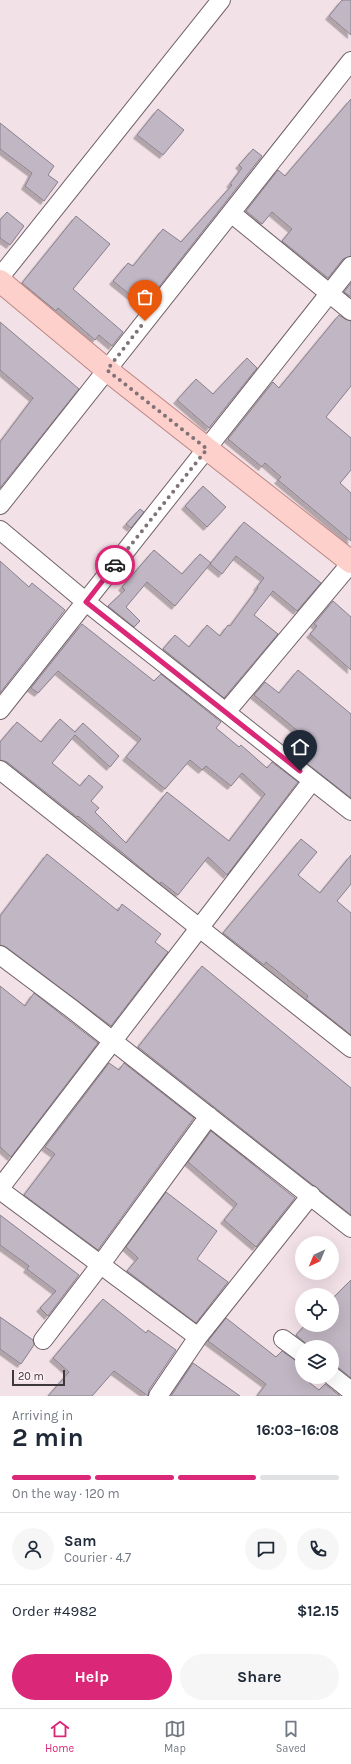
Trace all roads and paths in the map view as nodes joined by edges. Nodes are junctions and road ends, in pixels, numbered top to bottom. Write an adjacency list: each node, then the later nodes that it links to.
1 (222, 0): 5 (street)
2 (348, 71): 3 (street)
3 (231, 213): 7 (street); 9 (street)
4 (351, 266): 7 (street)
5 (0, 277)
6 (0, 281): 9 (main road)
7 (329, 294): 8 (street); 10 (street)
8 (351, 311)
9 (107, 370): 10 (main road); 11 (street)
10 (207, 449): 13 (main road); 14 (street)
11 (0, 505)
12 (0, 530): 14 (street)
13 (351, 563): 16 (street)
14 (86, 602): 15 (street); 16 (street)
15 (0, 710)
16 (226, 712): 18 (street)
17 (0, 770): 20 (street)
18 (312, 781): 19 (street); 20 (street)
19 (351, 811)
20 (200, 928): 22 (street); 23 (street)
21 (0, 955): 22 (street)
22 (113, 1040): 24 (street); 25 (street)
23 (351, 1048)
24 (209, 1116): 26 (street); 28 (street)
25 (0, 1189): 28 (street)
26 (311, 1195): 27 (street); 29 (street)
27 (351, 1228)
28 (101, 1264): 29 (street); 31 (street)
29 (198, 1337): 35 (street)
30 (283, 1339): 32 (street)
31 (43, 1340)
32 (295, 1348)
33 (339, 1382): 34 (street)
34 (351, 1391)
35 (158, 1396)

